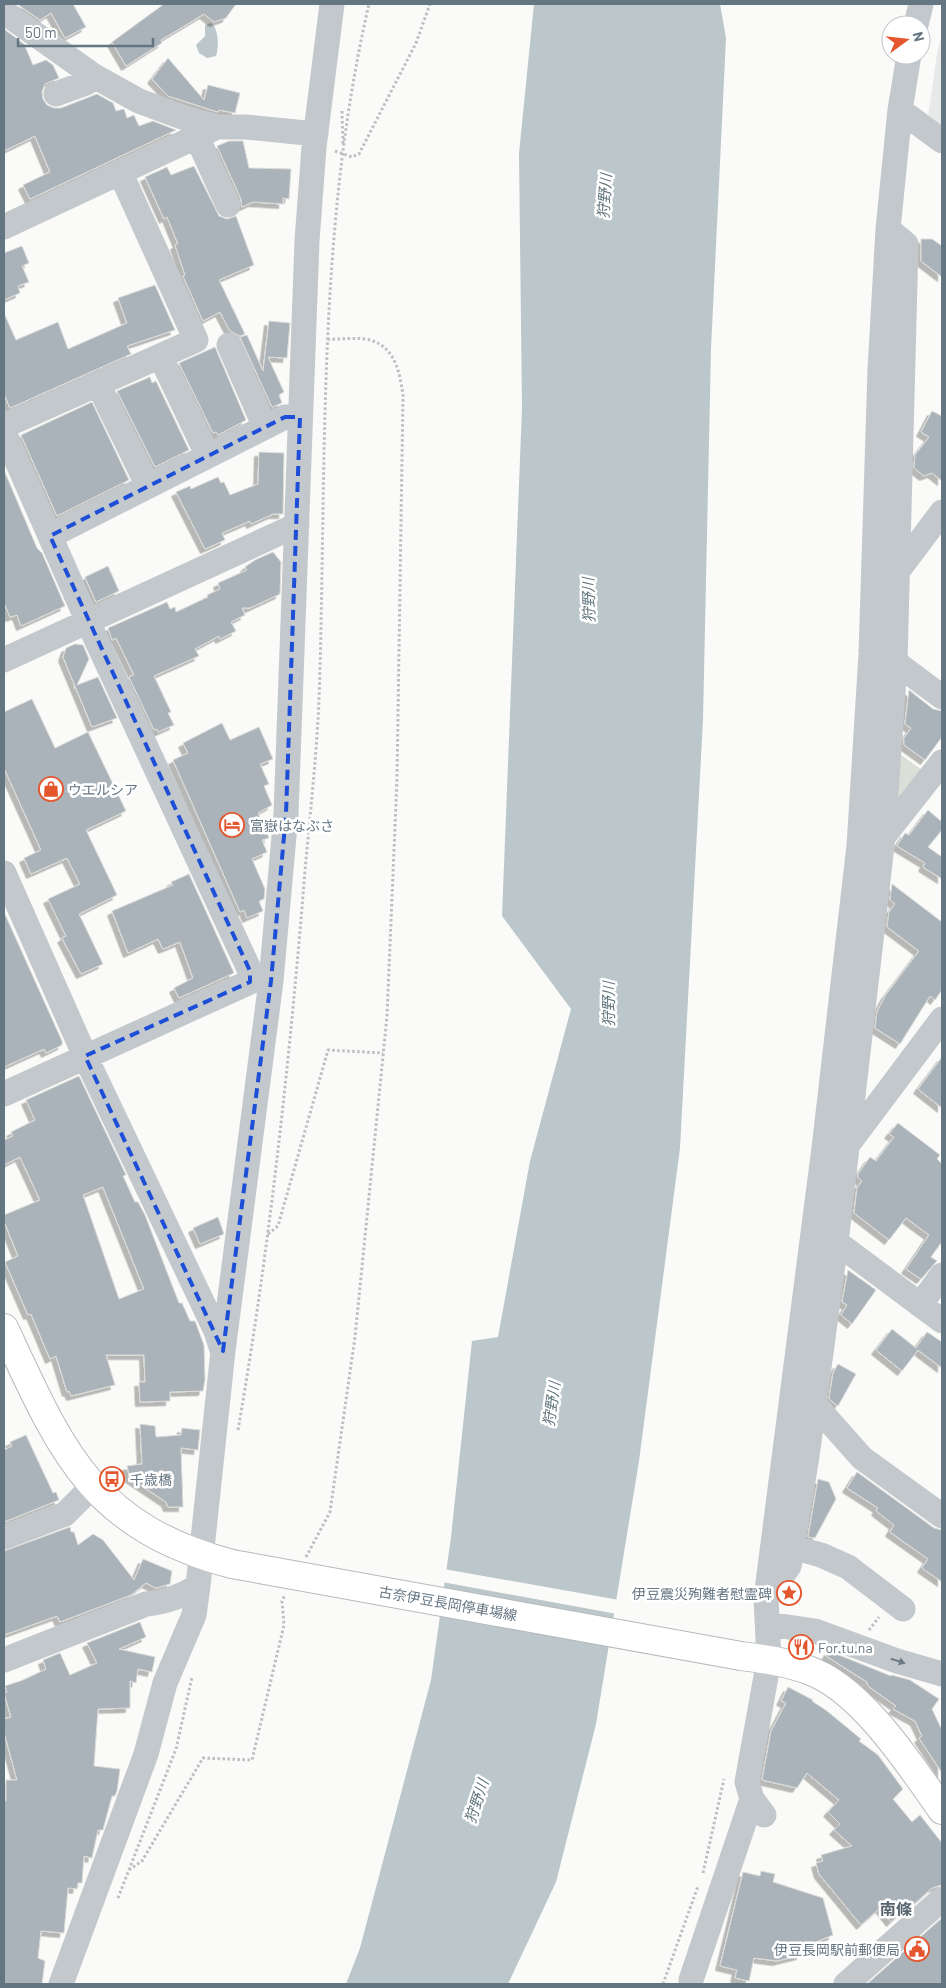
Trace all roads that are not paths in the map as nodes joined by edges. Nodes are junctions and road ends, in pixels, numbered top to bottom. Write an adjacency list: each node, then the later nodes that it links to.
1 (332, 4): 8 (street)
2 (4, 12): 4 (street)
3 (907, 65): 6 (street)
4 (94, 76): 5 (street); 7 (street)
5 (56, 94)
6 (900, 110): 9 (street); 13 (street)
7 (207, 132): 8 (street); 10 (street); 11 (street)
8 (316, 134): 17 (street)
9 (942, 141)
10 (121, 174): 12 (street); 19 (street)
11 (228, 205)
12 (4, 227)
13 (888, 229): 25 (street); 50 (street)
14 (229, 345): 18 (street)
15 (167, 370): 20 (street)
16 (104, 398): 21 (street)
17 (300, 416): 18 (street); 23 (street)
18 (265, 427): 20 (street)
19 (4, 433): 24 (street)
20 (208, 456): 21 (street)
21 (148, 486): 24 (street)
22 (942, 512): 25 (street)
23 (297, 525): 26 (street); 42 (street)
24 (50, 536): 26 (street)
25 (897, 572): 28 (street)
26 (88, 622): 27 (street); 34 (street)
27 (4, 660)
28 (895, 662): 29 (street); 31 (street)
29 (942, 697)
30 (942, 762): 31 (street)
31 (884, 837): 36 (street)
32 (4, 873): 34 (street)
33 (942, 1019): 36 (street)
34 (85, 1056): 35 (street); 42 (street)
35 (4, 1094)
36 (846, 1147): 37 (street)
37 (836, 1242): 39 (street); 43 (street)
38 (942, 1275): 39 (street)
39 (920, 1305): 40 (street)
40 (942, 1322)
41 (4, 1328): 44 (main road, 古奈伊豆長岡停車場線)
42 (223, 1352): 48 (street)
43 (814, 1405): 45 (street); 47 (street)
44 (92, 1487): 46 (street); 48 (main road, 古奈伊豆長岡停車場線)
45 (942, 1516)
46 (4, 1537)
47 (792, 1547): 50 (street); 51 (street)
48 (202, 1554): 49 (street); 54 (main road, 古奈伊豆長岡停車場線, bridge)
49 (198, 1586): 53 (street); 59 (street)
50 (766, 1598): 52 (street)
51 (897, 1605)
52 (768, 1624): 54 (street); 55 (street, one-way to 55)
53 (4, 1660)
54 (769, 1660): 56 (main road, 古奈伊豆長岡停車場線); 58 (street)
55 (942, 1674)
56 (942, 1810)
57 (942, 1899): 60 (street)
58 (691, 1980)
59 (61, 1984)
60 (846, 1984)

